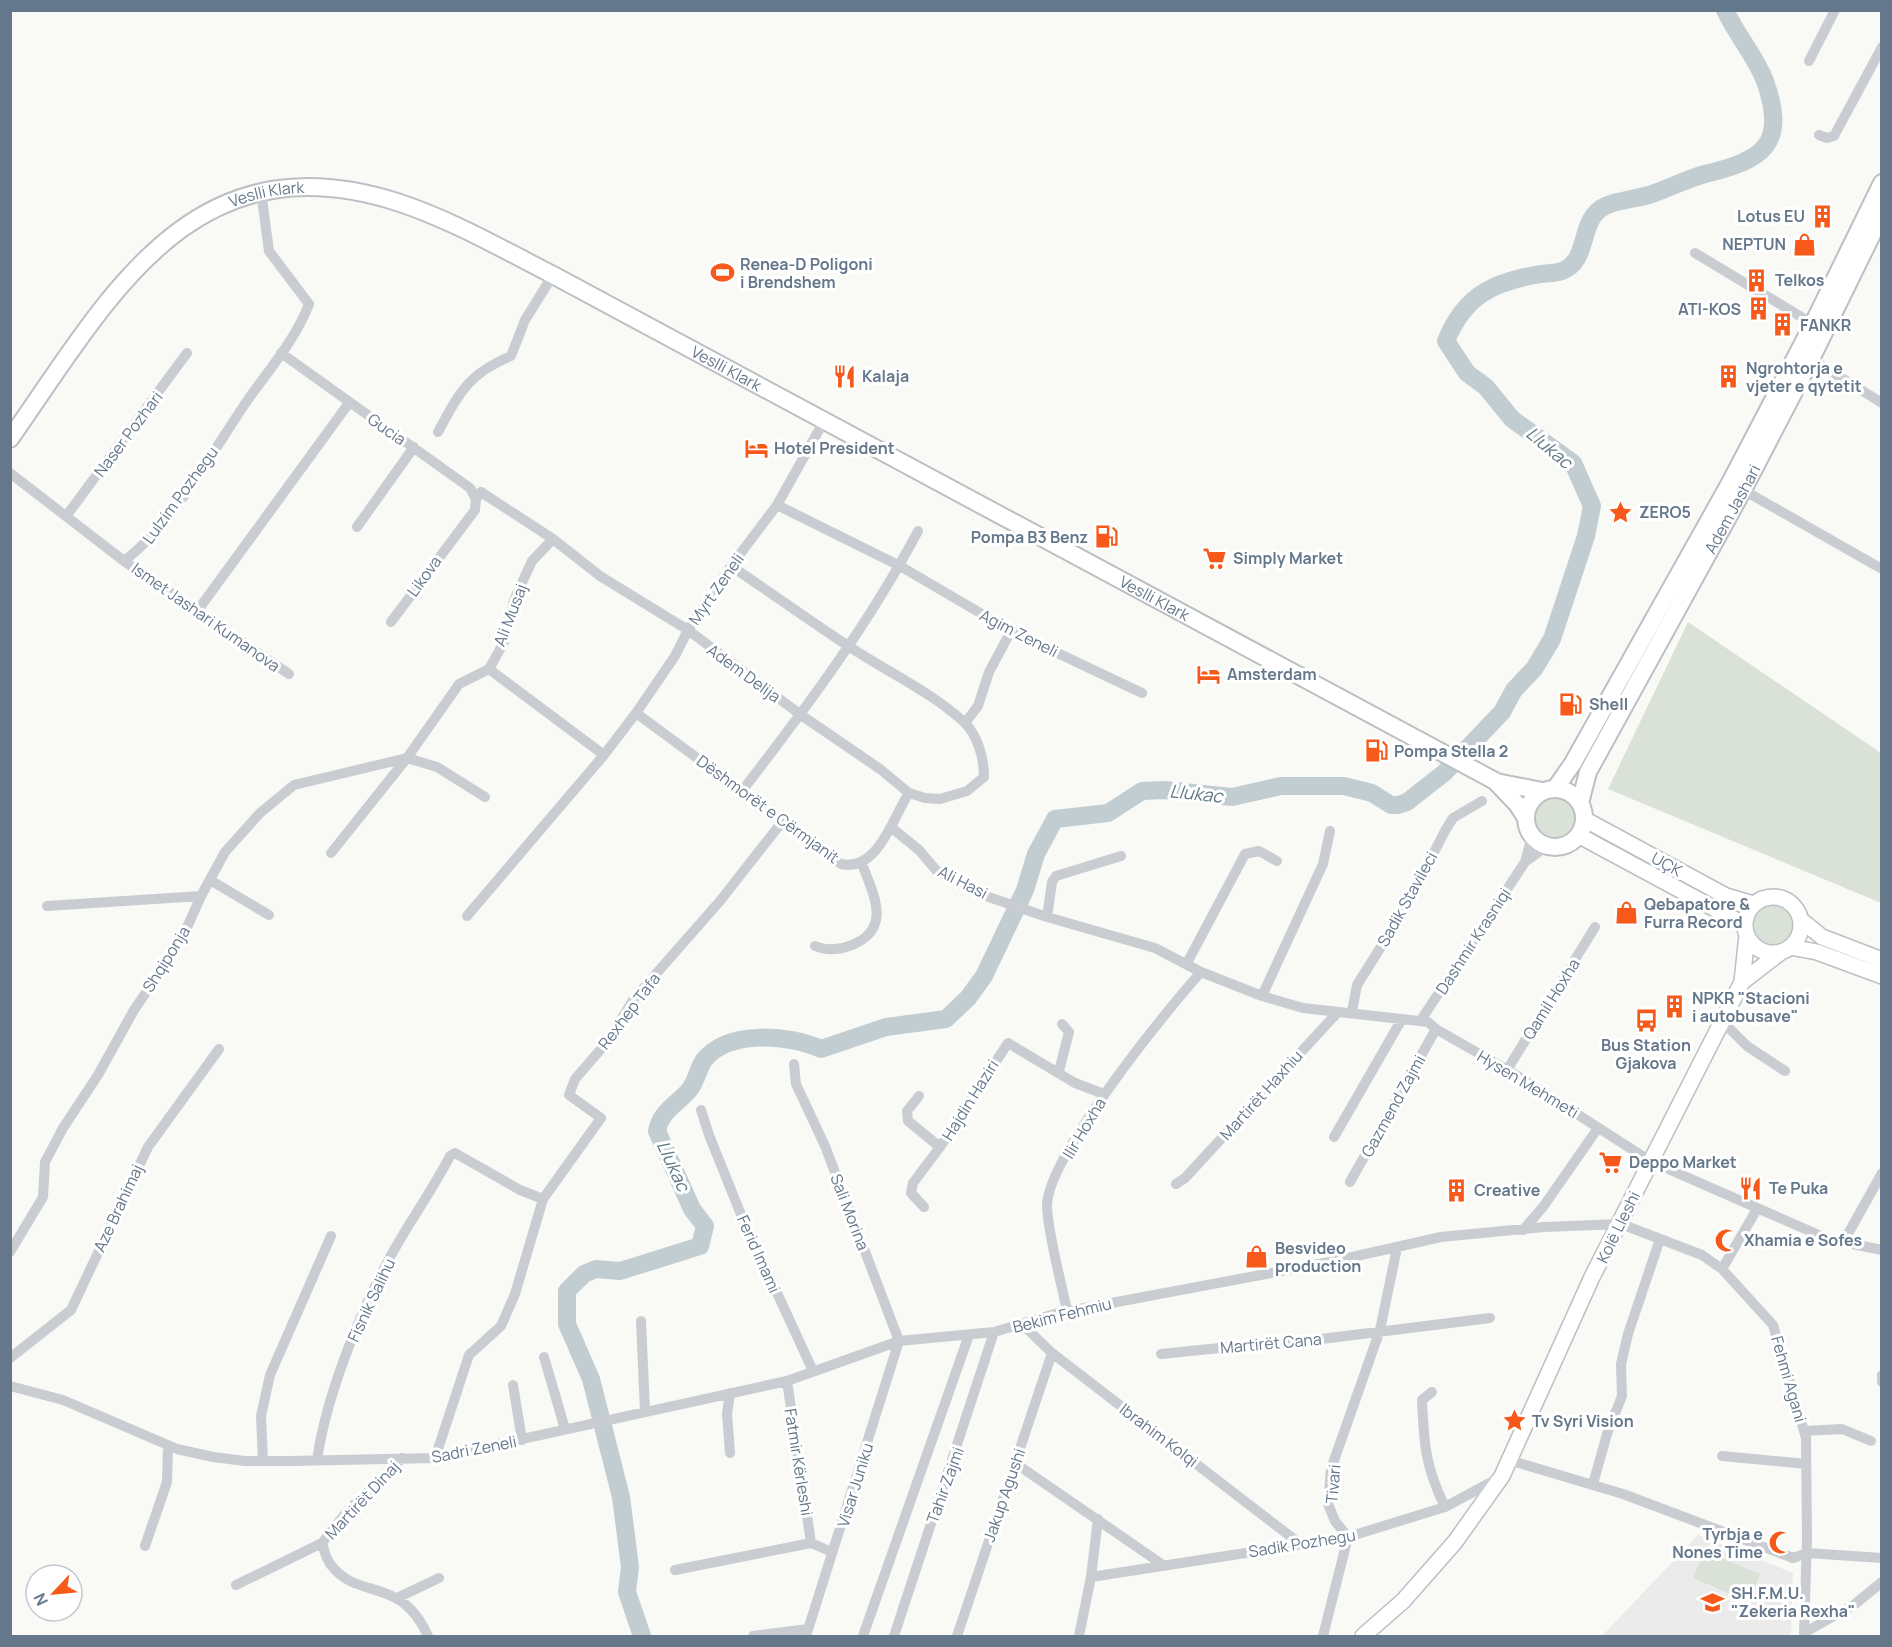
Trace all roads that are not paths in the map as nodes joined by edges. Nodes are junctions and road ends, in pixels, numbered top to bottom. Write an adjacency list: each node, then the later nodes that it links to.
1 (1835, 10): 3 (street)
2 (1881, 47): 4 (street)
3 (1809, 61)
4 (1818, 135)
5 (1881, 183): 10 (main road)
6 (261, 191): 9 (main road, Veslli Klark); 12 (street, Lulzim Pozhegu); 18 (main road, Veslli Klark)
7 (1881, 214): 13 (main road, Adem Jashari)
8 (1695, 253): 10 (street)
9 (553, 275): 16 (main road, Veslli Klark); 17 (street)
10 (1813, 324): 21 (main road)
11 (187, 352): 24 (street, Naser Pozhari)
12 (280, 353): 14 (street, Gucia); 28 (street, Lulzim Pozhegu)
13 (1811, 359): 15 (street); 21 (main road, Adem Jashari)
14 (349, 403): 19 (street, Gucia); 32 (street)
15 (1881, 403)
16 (824, 421): 23 (street, Myrt Zeneli); 45 (main road, Veslli Klark)
17 (438, 432)
18 (10, 440)
19 (414, 447): 22 (street, Gucia); 25 (street)
20 (10, 473): 24 (street)
21 (1736, 486): 31 (street); 46 (main road); 51 (main road, Adem Jashari)
22 (476, 499): 27 (street, Adem Delija); 33 (street, Likova)
23 (777, 505): 29 (street, Myrt Zeneli); 30 (street, Agim Zeneli)
24 (67, 515): 28 (street)
25 (357, 527)
26 (918, 531): 30 (street)
27 (553, 539): 34 (street, Adem Delija); 37 (street, Ali Musaj)
28 (124, 561): 32 (street, Ismet Jashari Kumanova)
29 (730, 566): 34 (street, Myrt Zeneli); 36 (street)
30 (900, 566): 35 (street, Agim Zeneli); 36 (street)
31 (1881, 569)
32 (198, 610): 38 (street, Ismet Jashari Kumanova)
33 (391, 622)
34 (688, 630): 40 (street, Myrt Zeneli); 41 (street, Adem Delija)
35 (1011, 631): 39 (street, Agim Zeneli); 42 (street)
36 (849, 646): 41 (street); 42 (street)
37 (489, 669): 43 (street); 44 (street)
38 (289, 674)
39 (1142, 693)
40 (636, 713): 43 (street, Myrt Zeneli); 47 (street, Dëshmorët e Cërmjanit)
41 (801, 715): 47 (street); 48 (street, Adem Delija)
42 (965, 723): 48 (street)
43 (604, 755): 69 (street, Myrt Zeneli)
44 (407, 758): 49 (street); 59 (street); 64 (street, Shqiponja)
45 (1495, 782): 46 (main road, Veslli Klark); 52 (main road, Veslli Klark)
46 (1549, 790): 51 (main road); 52 (main road)
47 (742, 791): 53 (street, Dëshmorët e Cërmjanit)
48 (909, 793): 54 (street, Dëshmorët e Cërmjanit)
49 (485, 796)
50 (1482, 801): 82 (street, Sadik Stavileci)
51 (1582, 811): 56 (main road); 66 (street, UÇK)
52 (1526, 818): 57 (main road)
53 (782, 822): 63 (street, Dëshmorët e Cërmjanit); 104 (street, Rexhep Tafa)
54 (892, 828): 63 (street, Dëshmorët e Cërmjanit); 70 (street, Ali Hasi)
55 (1330, 831): 81 (street)
56 (1578, 835): 58 (main road); 73 (street, UÇK)
57 (1532, 836): 58 (main road); 62 (street, Dashmir Krasniqi)
58 (1547, 846): 62 (street, Dashmir Krasniqi)
59 (331, 853)
60 (1121, 856): 70 (street)
61 (1277, 861): 77 (street)
62 (1525, 862): 85 (street, Dashmir Krasniqi)
63 (862, 864): 74 (street)
64 (210, 880): 65 (street, Shqiponja); 68 (street)
65 (201, 896): 67 (street); 114 (street, Shqiponja)
66 (1753, 904): 71 (street, UÇK); 73 (street)
67 (47, 906)
68 (268, 915)
69 (467, 916)
70 (1047, 917): 77 (street, Hysen Mehmeti)
71 (1801, 920): 75 (street); 76 (street, UÇK)
72 (1595, 927): 92 (street, Qamil Hoxha)
73 (1746, 930): 75 (street, UÇK); 80 (street)
74 (815, 946)
75 (1785, 950): 79 (street, UÇK); 80 (street)
76 (1881, 960)
77 (1187, 963): 78 (street, Hysen Mehmeti)
78 (1201, 972): 81 (street, Hysen Mehmeti); 94 (street, Ilir Hoxha)
79 (1881, 976)
80 (1742, 982): 86 (street, Kolë Lleshi)
81 (1262, 996): 83 (street, Hysen Mehmeti)
82 (1352, 1012): 83 (street, Hysen Mehmeti); 84 (street, Hysen Mehmeti)
83 (1336, 1013): 102 (street, Martirët Haxhiu)
84 (1402, 1019): 85 (street, Hysen Mehmeti); 98 (street)
85 (1421, 1020): 88 (street, Hysen Mehmeti)
86 (1721, 1020): 93 (street); 100 (street, Kolë Lleshi)
87 (1062, 1024): 91 (street)
88 (1436, 1029): 92 (street, Hysen Mehmeti); 103 (street, Gazmend Zajmi)
89 (219, 1048): 127 (street, Aze Brahimaj)
90 (794, 1064): 123 (street, Sali Morina)
91 (1059, 1071): 94 (street, Hajdin Haziri); 99 (street, Hajdin Haziri)
92 (1507, 1071): 97 (street, Hysen Mehmeti)
93 (1785, 1071)
94 (1104, 1094): 116 (street, Ilir Hoxha)
95 (919, 1096): 99 (street, Hajdin Haziri)
96 (701, 1110): 128 (street, Ferid Imami)
97 (1598, 1128): 100 (street, Hysen Mehmeti); 108 (street)
98 (1334, 1137)
99 (940, 1147): 105 (street, Hajdin Haziri)
100 (1650, 1161): 106 (street); 107 (street, Kolë Lleshi)
101 (1881, 1173): 111 (street)
102 (1181, 1181)
103 (1350, 1182)
104 (543, 1199): 145 (street, Rexhep Tafa); 146 (street, Fisnik Salihu)
105 (924, 1207)
106 (1757, 1209): 111 (street); 115 (street)
107 (1621, 1224): 108 (street, Fehmi Agani); 110 (street, Fehmi Agani); 147 (street, Kolë Lleshi)
108 (1523, 1230): 112 (street, Fehmi Agani)
109 (331, 1236): 148 (street)
110 (1660, 1239): 115 (street, Fehmi Agani); 152 (street)
111 (1844, 1241): 113 (street)
112 (1397, 1248): 116 (street, Bekim Fehmiu); 120 (street, Tivari)
113 (1881, 1250)
114 (10, 1252)
115 (1722, 1269): 138 (street, Fehmi Agani)
116 (1067, 1311): 119 (street, Bekim Fehmiu)
117 (1490, 1318): 120 (street)
118 (642, 1321): 136 (street)
119 (1022, 1324): 121 (street, Bekim Fehmiu); 124 (street, Ibrahim Kolqi)
120 (1380, 1330): 125 (street, Martirët Cana); 155 (street, Tivari)
121 (994, 1332): 122 (street, Bekim Fehmiu); 175 (street, Tahir Zajmi)
122 (969, 1335): 123 (street, Bekim Fehmiu); 174 (street, Tahir Zajmi)
123 (899, 1341): 128 (street, Bekim Fehmiu); 160 (street, Visar Juniku)
124 (1052, 1353): 149 (street, Jakup Agushi); 157 (street, Ibrahim Kolqi)
125 (1161, 1354)
126 (544, 1357): 137 (street)
127 (10, 1358)
128 (813, 1371): 130 (street, Bekim Fehmiu)
129 (1881, 1375): 131 (street)
130 (787, 1381): 135 (street, Bekim Fehmiu); 158 (street, Fatmir Kërleshi)
131 (1881, 1382)
132 (513, 1385): 139 (street)
133 (10, 1386): 141 (street, Sadri Zeneli)
134 (1432, 1392): 153 (street)
135 (730, 1394): 136 (street, Bekim Fehmiu); 142 (street)
136 (645, 1411): 137 (street, Sadri Zeneli)
137 (566, 1429): 139 (street, Sadri Zeneli)
138 (1804, 1431): 140 (street, Fehmi Agani); 150 (street, Fehmi Agani)
139 (522, 1440): 145 (street, Sadri Zeneli)
140 (1871, 1441)
141 (168, 1444): 148 (street, Sadri Zeneli); 159 (street)
142 (730, 1453)
143 (1722, 1456): 150 (street)
144 (402, 1458): 145 (street, Sadri Zeneli); 146 (street, Sadri Zeneli); 156 (street, Martirët Dinaj)
145 (435, 1458)
146 (317, 1460): 148 (street, Sadri Zeneli)
147 (1509, 1460): 151 (street, Kolë Lleshi); 152 (street)
148 (263, 1461)
149 (1015, 1463): 154 (street); 176 (street, Jakup Agushi)
150 (1806, 1464): 161 (street, Fehmi Agani)
151 (1502, 1476): 153 (street, Sadik Pozhegu); 179 (street, Kolë Lleshi)
152 (1593, 1484): 161 (street)
153 (1445, 1507): 155 (street, Sadik Pozhegu)
154 (1098, 1519): 163 (street); 165 (street)
155 (1348, 1537): 157 (street, Sadik Pozhegu); 178 (street)
156 (322, 1543): 168 (street, Martirët Dinaj); 169 (street, Martirët Dinaj)
157 (1299, 1543): 163 (street, Sadik Pozhegu)
158 (812, 1544): 160 (street); 164 (street)
159 (145, 1546)
160 (832, 1552): 170 (street, Visar Juniku)
161 (1806, 1553): 162 (street); 171 (street, Fehmi Agani)
162 (1881, 1558)
163 (1163, 1565): 165 (street, Sadik Pozhegu)
164 (675, 1570)
165 (1091, 1577): 177 (street)
166 (439, 1578): 169 (street)
167 (1881, 1582): 171 (street, Fehmi Agani)
168 (236, 1585)
169 (397, 1598): 172 (street, Martirët Dinaj)
170 (807, 1633): 173 (street, Visar Juniku)
171 (1804, 1635)
172 (428, 1636)
173 (753, 1636)
174 (863, 1636)
175 (894, 1636)
176 (957, 1636)
177 (1079, 1636)
178 (1323, 1636)
179 (1363, 1636)

